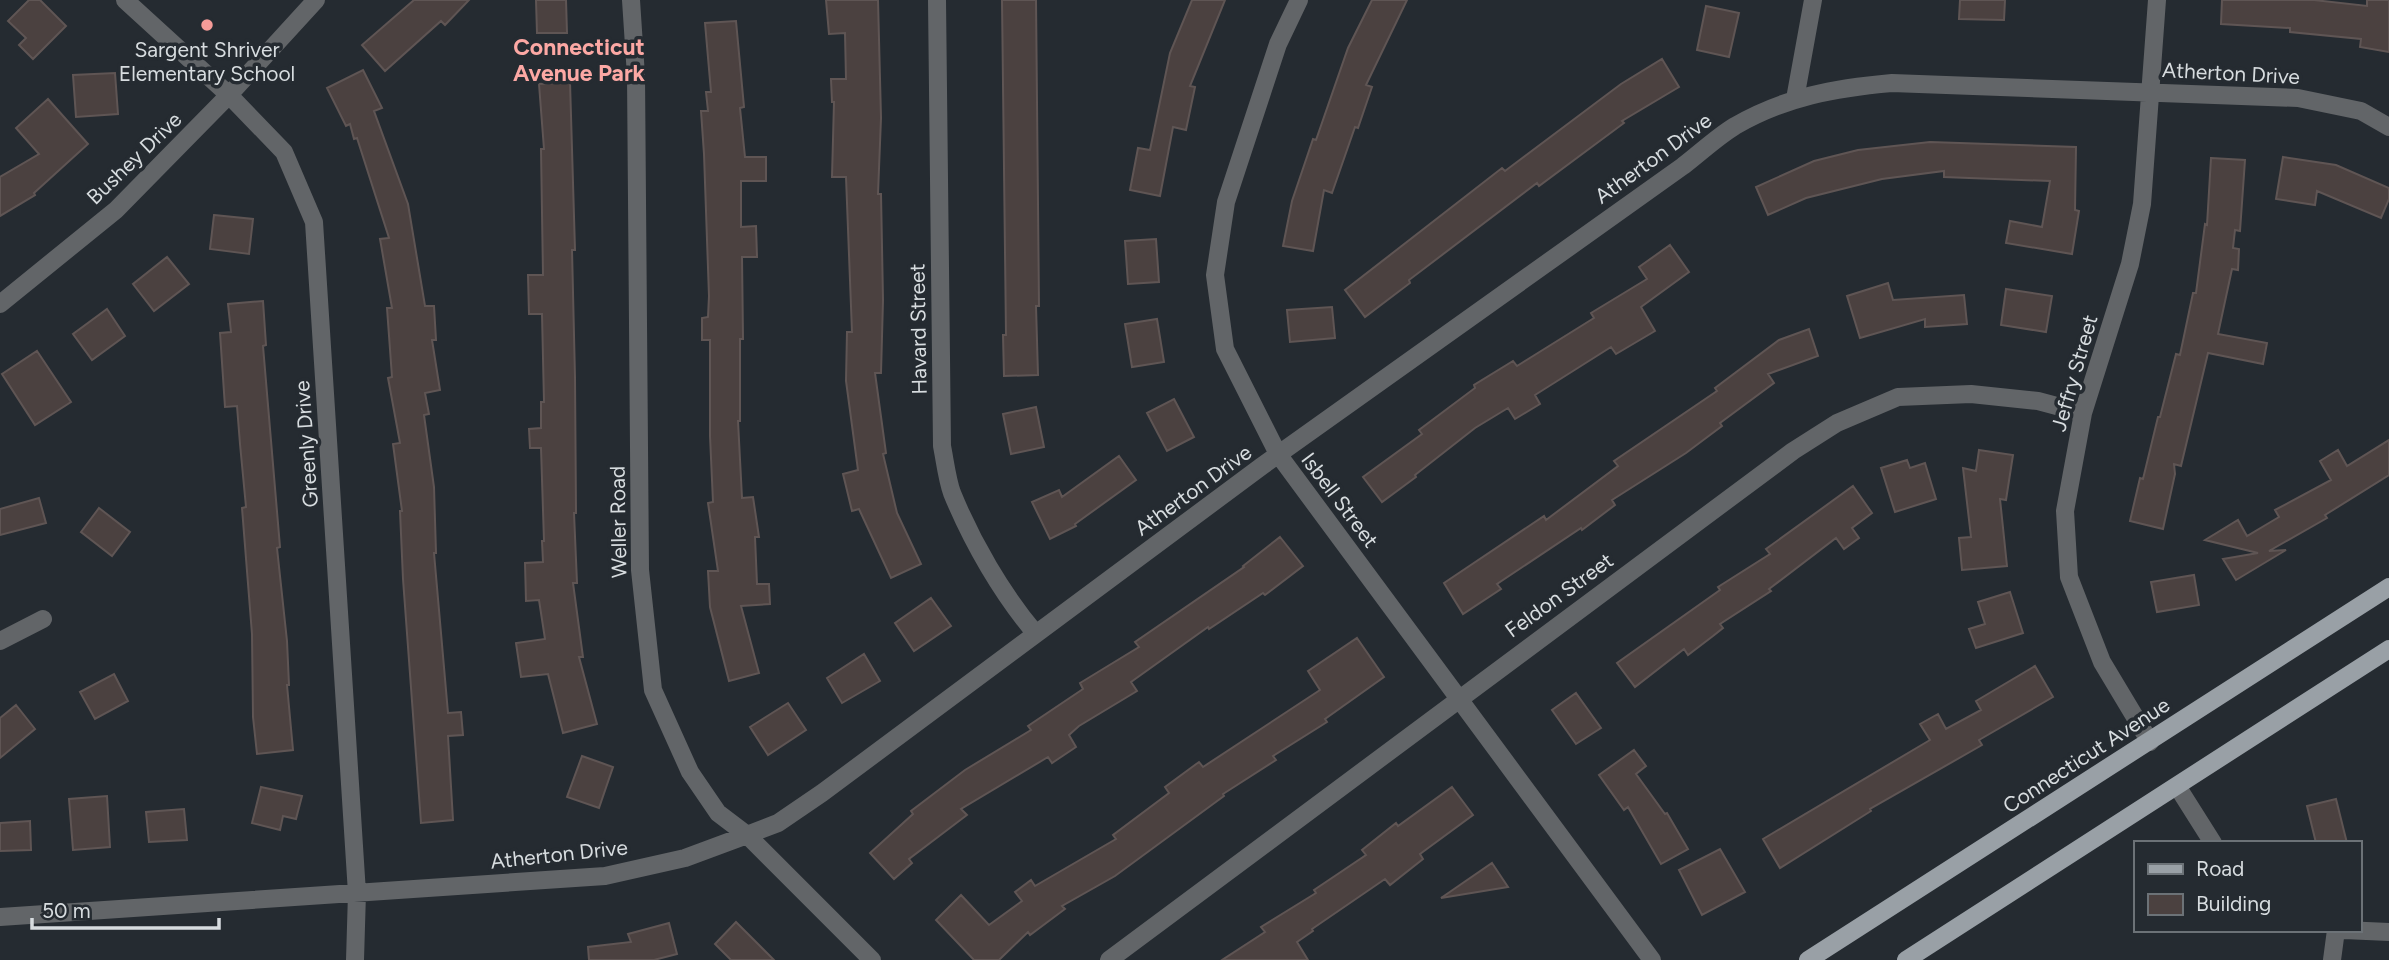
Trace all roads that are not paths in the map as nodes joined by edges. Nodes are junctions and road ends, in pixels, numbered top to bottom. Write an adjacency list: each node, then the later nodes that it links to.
1 (125, 0): 9 (street, Greenly Drive)
2 (316, 0): 9 (street, Bushey Drive)
3 (631, 0): 23 (street, Weller Road)
4 (937, 0): 17 (street, Havard Street)
5 (1299, 0): 14 (street, Isbell Street)
6 (1813, 0): 10 (street)
7 (2157, 0): 8 (street, Jeffry Street)
8 (2151, 91): 10 (street, Atherton Drive); 11 (street, Atherton Drive); 13 (street, Jeffry Street)
9 (229, 95): 12 (street, Bushey Drive); 25 (street, Greenly Drive)
10 (1795, 99): 14 (street, Atherton Drive)
11 (2389, 127)
12 (0, 304)
13 (2083, 412): 20 (street, Feldon Street); 21 (street, Jeffry Street)
14 (1278, 454): 17 (street, Atherton Drive); 20 (street, Isbell Street)
15 (2389, 587): 21 (main road, Connecticut Avenue)
16 (43, 618): 18 (street)
17 (1036, 634): 23 (street, Atherton Drive)
18 (0, 641)
19 (2389, 649): 22 (main road)
20 (1459, 698): 32 (street, Feldon Street); 33 (street, Isbell Street)
21 (2150, 742): 34 (main road, Connecticut Avenue)
22 (2178, 786): 24 (street); 35 (main road)
23 (747, 835): 25 (street, Atherton Drive); 31 (street, Weller Road)
24 (2212, 841)
25 (357, 893): 26 (street, Atherton Drive); 30 (street, Greenly Drive)
26 (0, 917)
27 (2361, 931): 29 (street)
28 (2336, 932): 36 (street)
29 (2389, 932)
30 (355, 960)
31 (872, 960)
32 (1109, 960)
33 (1652, 960)
34 (1808, 960)
35 (1906, 960)
36 (2333, 960)

